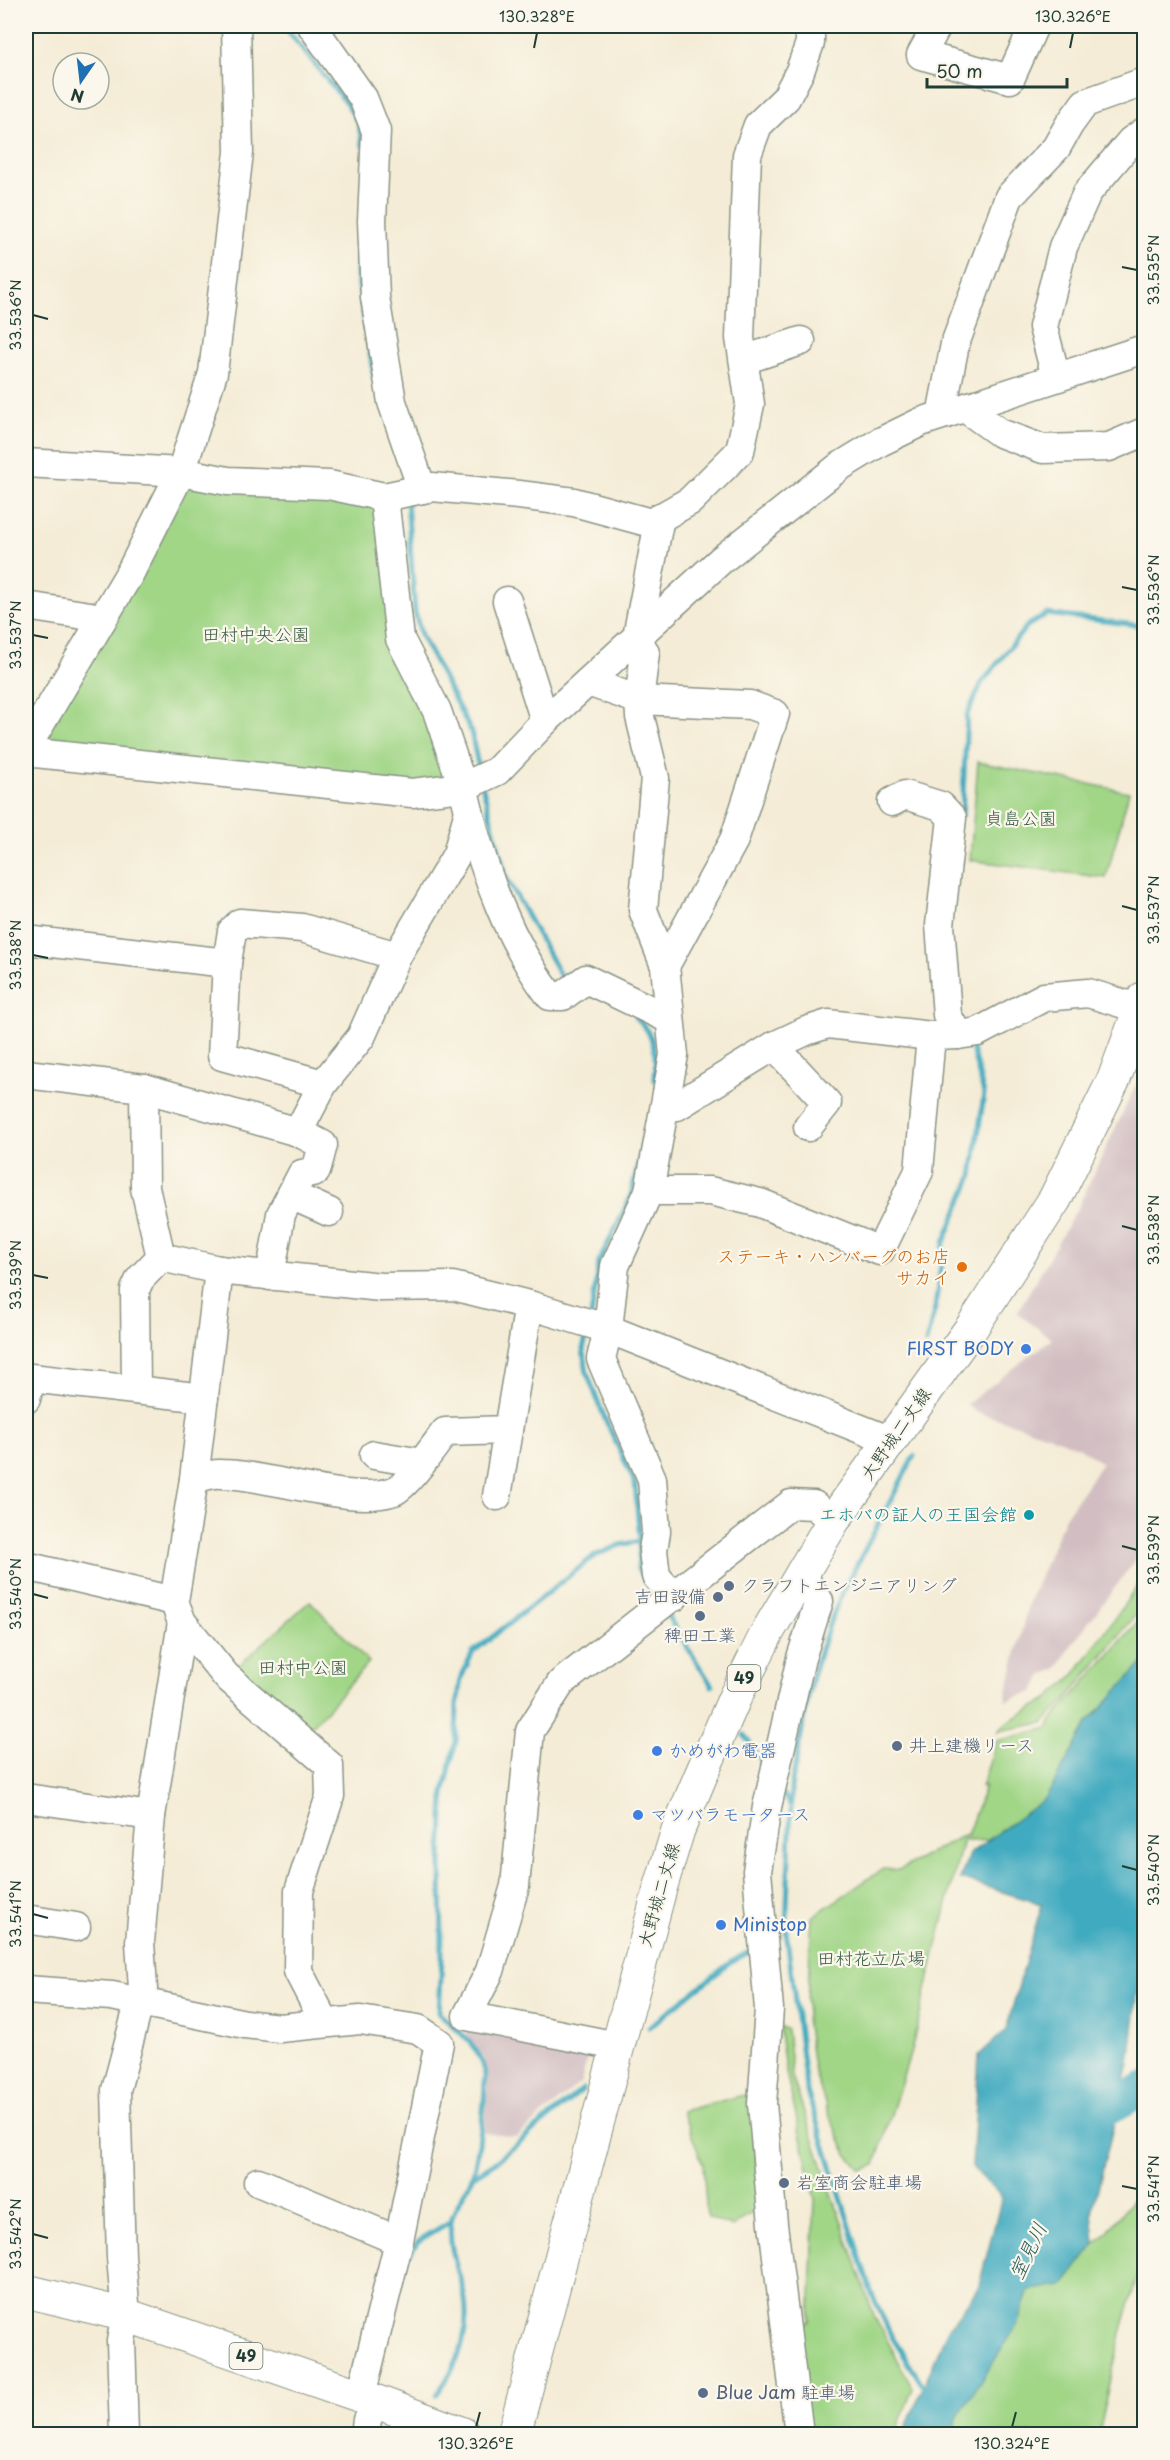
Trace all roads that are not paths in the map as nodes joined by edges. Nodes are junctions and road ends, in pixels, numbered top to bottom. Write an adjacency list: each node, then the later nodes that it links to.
1 (236, 26): 15 (street)
2 (312, 26): 16 (street)
3 (810, 26): 10 (street)
4 (938, 26): 5 (street)
5 (1034, 26)
6 (1144, 82): 12 (street)
7 (1144, 132): 11 (street)
8 (801, 341): 10 (street)
9 (1144, 350): 11 (street)
10 (744, 360): 17 (street)
11 (1056, 377): 12 (street)
12 (958, 410): 13 (street); 21 (street)
13 (1144, 432)
14 (26, 463): 15 (street)
15 (181, 472): 16 (street); 20 (street)
16 (404, 493): 17 (street); 26 (street)
17 (660, 517): 21 (street)
18 (507, 602): 24 (street)
19 (26, 606): 20 (street)
20 (103, 618): 25 (street)
21 (637, 637): 22 (street); 23 (street)
22 (588, 682): 23 (street); 24 (street)
23 (639, 700): 31 (street); 31 (street)
24 (545, 721): 26 (street)
25 (26, 750): 26 (street)
26 (466, 799): 29 (street); 33 (street)
27 (892, 802): 34 (street)
28 (26, 940): 30 (street)
29 (397, 956): 30 (street); 37 (street)
30 (227, 963): 37 (street)
31 (665, 966): 33 (street)
32 (1143, 1003): 34 (street); 54 (main road, 大野城二丈線 / 49)
33 (669, 1019): 39 (street)
34 (955, 1034): 35 (street); 42 (street)
35 (774, 1046): 39 (street); 40 (street)
36 (26, 1074): 38 (street)
37 (322, 1084): 41 (street)
38 (144, 1088): 41 (street); 45 (street)
39 (666, 1107): 42 (street)
40 (808, 1127)
41 (297, 1132): 43 (street)
42 (649, 1191): 49 (street)
43 (291, 1195): 44 (street); 47 (street)
44 (328, 1212)
45 (161, 1257): 46 (street); 50 (street)
46 (219, 1270): 47 (street); 51 (street)
47 (270, 1276): 48 (street)
48 (529, 1305): 49 (street); 53 (street)
49 (597, 1326): 54 (street); 62 (street)
50 (136, 1390): 51 (street); 52 (street)
51 (204, 1398): 57 (street)
52 (26, 1399)
53 (508, 1430): 56 (street); 58 (street)
54 (891, 1441): 59 (main road, 大野城二丈線 / 49)
55 (374, 1455): 56 (street)
56 (422, 1463): 57 (street)
57 (194, 1479): 63 (street)
58 (497, 1496)
59 (833, 1521): 61 (main road, 大野城二丈線 / 49); 62 (street)
60 (26, 1566): 63 (street)
61 (803, 1569): 73 (main road, 大野城二丈線 / 49); 83 (street)
62 (674, 1597): 70 (street)
63 (178, 1612): 65 (street); 71 (street)
64 (26, 1798): 65 (street)
65 (151, 1816): 69 (street)
66 (26, 1919): 67 (street)
67 (75, 1927)
68 (26, 1990): 69 (street)
69 (140, 2001): 71 (street); 77 (street)
70 (467, 2016): 72 (street); 73 (street)
71 (325, 2023): 72 (street)
72 (439, 2043): 75 (street)
73 (617, 2046): 82 (main road, 大野城二丈線 / 49)
74 (258, 2182): 75 (street)
75 (399, 2241): 78 (street)
76 (26, 2291): 77 (main road, 49)
77 (126, 2315): 78 (main road, 49); 79 (street)
78 (368, 2399): 80 (street); 81 (main road, 49)
79 (124, 2434)
80 (365, 2434)
81 (463, 2434)
82 (514, 2434)
83 (799, 2434)

